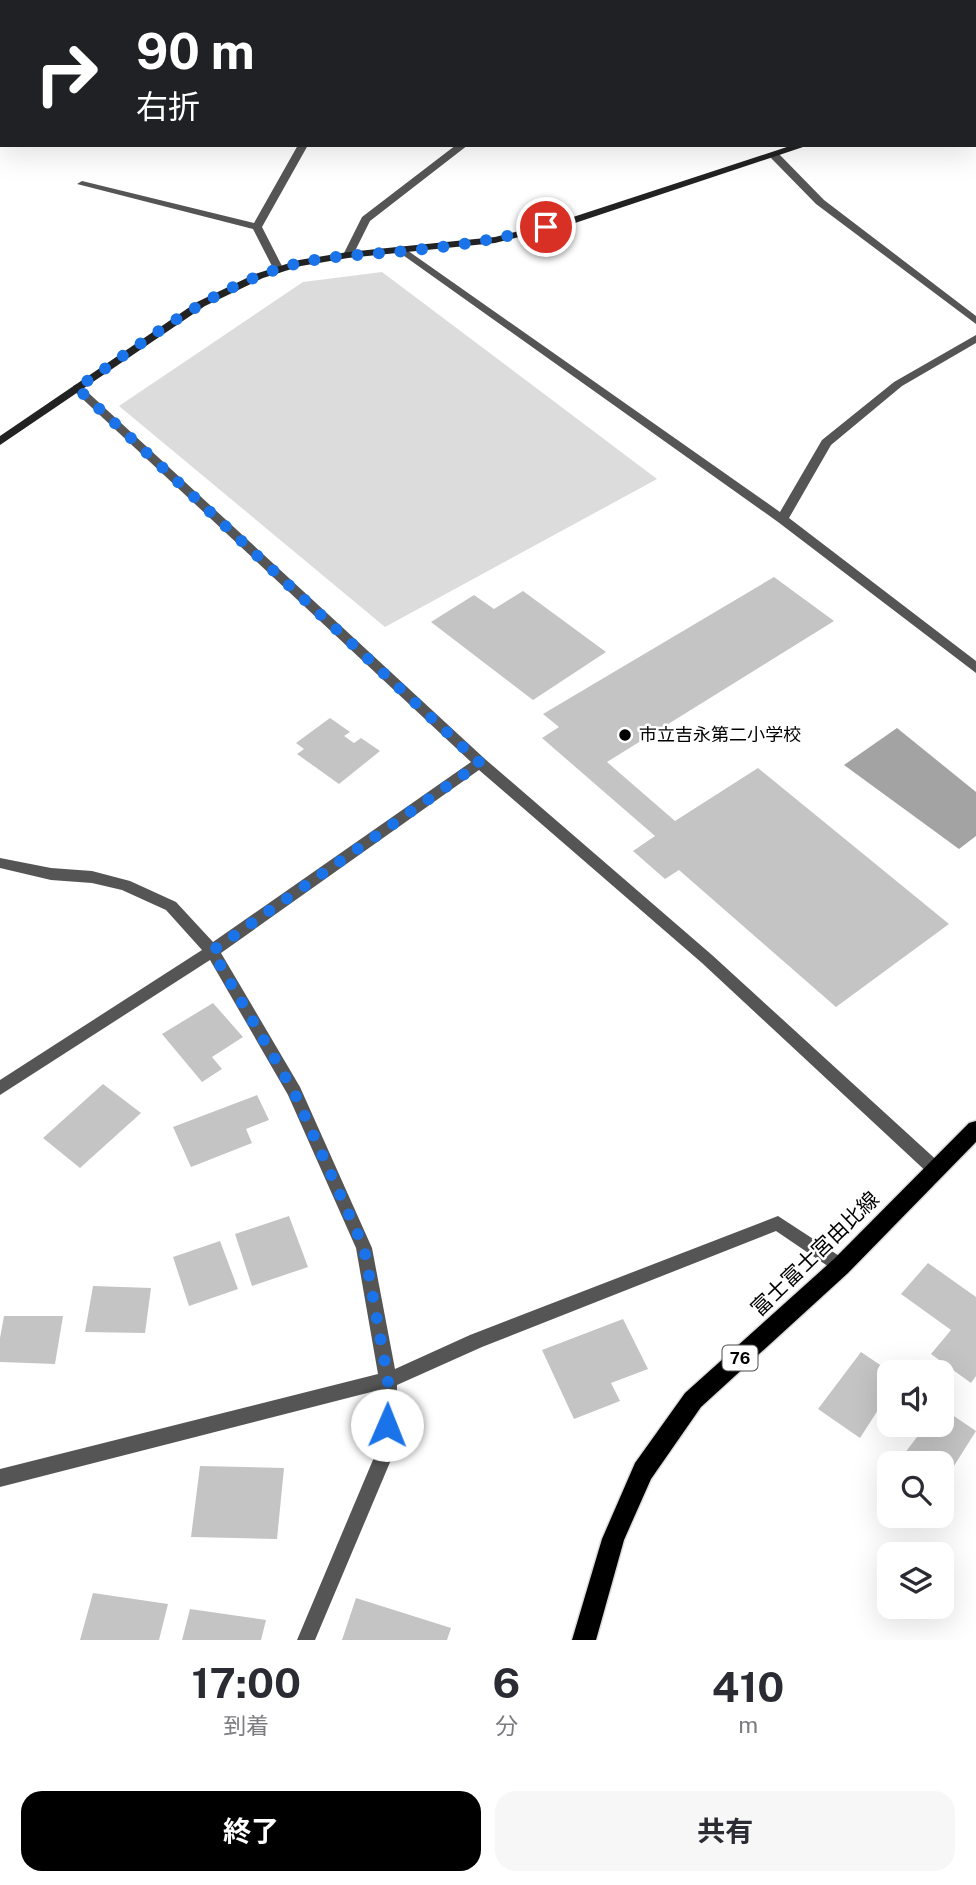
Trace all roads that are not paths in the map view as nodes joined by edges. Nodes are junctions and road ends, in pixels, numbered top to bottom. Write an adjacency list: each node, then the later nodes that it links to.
1 (302, 147): 6 (street)
2 (460, 147): 8 (street)
3 (799, 147): 4 (street)
4 (775, 156): 7 (street); 10 (street)
5 (82, 184): 6 (street)
6 (257, 227): 9 (street)
7 (404, 251): 8 (street); 14 (street)
8 (348, 255): 9 (street)
9 (279, 270): 12 (street)
10 (976, 321)
11 (976, 338): 14 (street)
12 (77, 388): 13 (street); 16 (street)
13 (0, 441)
14 (782, 519): 15 (street)
15 (976, 668)
16 (480, 763): 18 (street); 21 (street)
17 (0, 863): 18 (street)
18 (212, 951): 19 (street); 23 (street)
19 (0, 1088)
20 (976, 1129): 21 (main road, 富士富士宮由比線 / 76)
21 (936, 1170): 22 (main road, 富士富士宮由比線 / 76)
22 (841, 1266): 23 (street); 26 (main road, 富士富士宮由比線 / 76)
23 (388, 1380): 24 (street); 25 (street)
24 (0, 1478)
25 (306, 1640)
26 (584, 1640)

